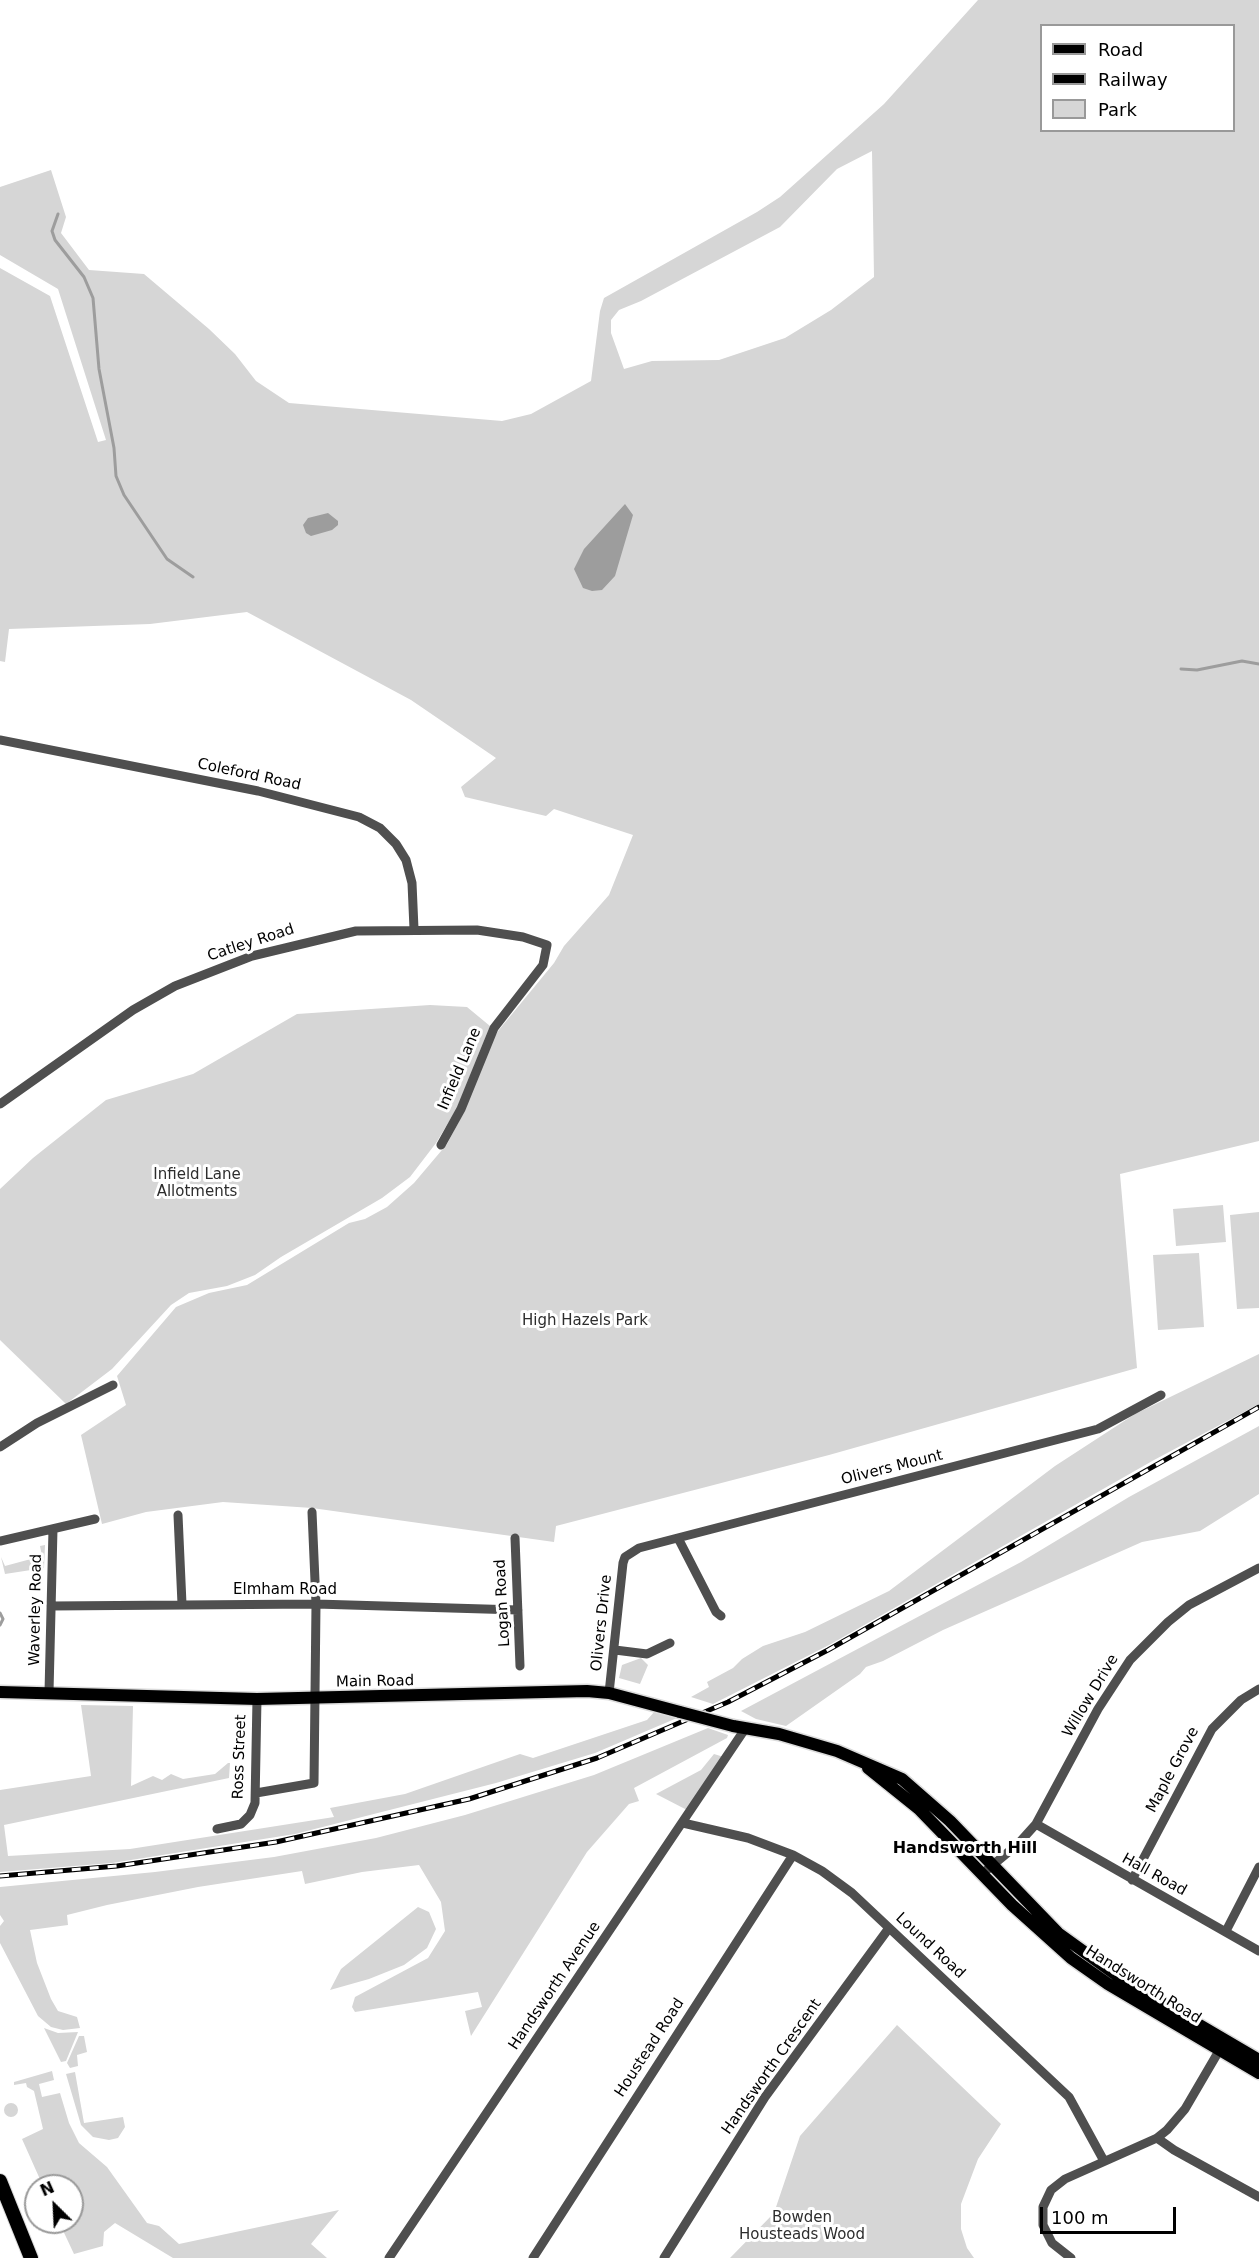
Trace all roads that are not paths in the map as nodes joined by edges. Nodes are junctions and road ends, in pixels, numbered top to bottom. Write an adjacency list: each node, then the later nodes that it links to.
1 (0, 740): 2 (street, Coleford Road)
2 (414, 929): 3 (street, Catley Road); 4 (street, Catley Road)
3 (547, 945): 5 (street, Infield Lane)
4 (0, 1104)
5 (441, 1145)
6 (113, 1385): 8 (street)
7 (1161, 1395): 14 (street, Olivers Mount)
8 (0, 1446)
9 (312, 1512): 19 (street)
10 (178, 1515): 18 (street)
11 (95, 1519): 12 (street)
12 (53, 1529): 15 (street); 20 (street, Waverley Road)
13 (515, 1538): 21 (street, Logan Road)
14 (678, 1538): 16 (street, Olivers Mount); 22 (street)
15 (0, 1541)
16 (625, 1557): 24 (street, Olivers Drive)
17 (1259, 1568): 36 (street, Willow Drive)
18 (182, 1604): 19 (street, Elmham Road); 20 (street, Elmham Road)
19 (316, 1604): 21 (street, Elmham Road); 31 (street)
20 (51, 1606): 28 (street, Waverley Road)
21 (519, 1610): 25 (street, Logan Road)
22 (722, 1616)
23 (670, 1643): 24 (street)
24 (615, 1650): 29 (street, Olivers Drive)
25 (520, 1666)
26 (1259, 1689): 42 (street, Maple Grove)
27 (0, 1692): 28 (main road, Main Road)
28 (49, 1692): 30 (main road, Main Road)
29 (609, 1693): 31 (main road, Main Road); 32 (main road, Main Road, bridge)
30 (256, 1699): 31 (main road, Main Road); 34 (street, Ross Street)
31 (316, 1699): 34 (street)
32 (739, 1728): 33 (main road, Handsworth Road); 35 (street, Handsworth Avenue)
33 (862, 1763): 39 (main road, Handsworth Road); 41 (main road, Handsworth Road)
34 (256, 1793): 37 (street, Ross Street)
35 (683, 1823): 38 (street, Lound Road); 53 (street, Handsworth Avenue)
36 (1036, 1824): 39 (street, Willow Drive); 42 (street, Hall Road)
37 (217, 1829)
38 (793, 1856): 43 (street, Lound Road); 56 (street, Houstead Road)
39 (993, 1864): 41 (street, Willow Drive); 46 (main road, Handsworth Road)
40 (1259, 1868): 44 (street)
41 (982, 1874): 46 (main road, Handsworth Road)
42 (1132, 1880): 44 (street, Hall Road)
43 (889, 1928): 50 (street, Lound Road); 57 (street, Handsworth Crescent)
44 (1226, 1931): 45 (street, Hall Road)
45 (1259, 1951)
46 (1223, 2044): 47 (main road, Handsworth Road); 48 (main road, Handsworth Road); 49 (street)
47 (1259, 2060)
48 (1259, 2073)
49 (1157, 2138): 50 (street); 52 (street)
50 (1104, 2161): 58 (street)
51 (0, 2181): 54 (highway)
52 (1259, 2197)
53 (398, 2254): 55 (street, Handsworth Avenue)
54 (32, 2258)
55 (389, 2258)
56 (533, 2258)
57 (664, 2258)
58 (1071, 2258)

